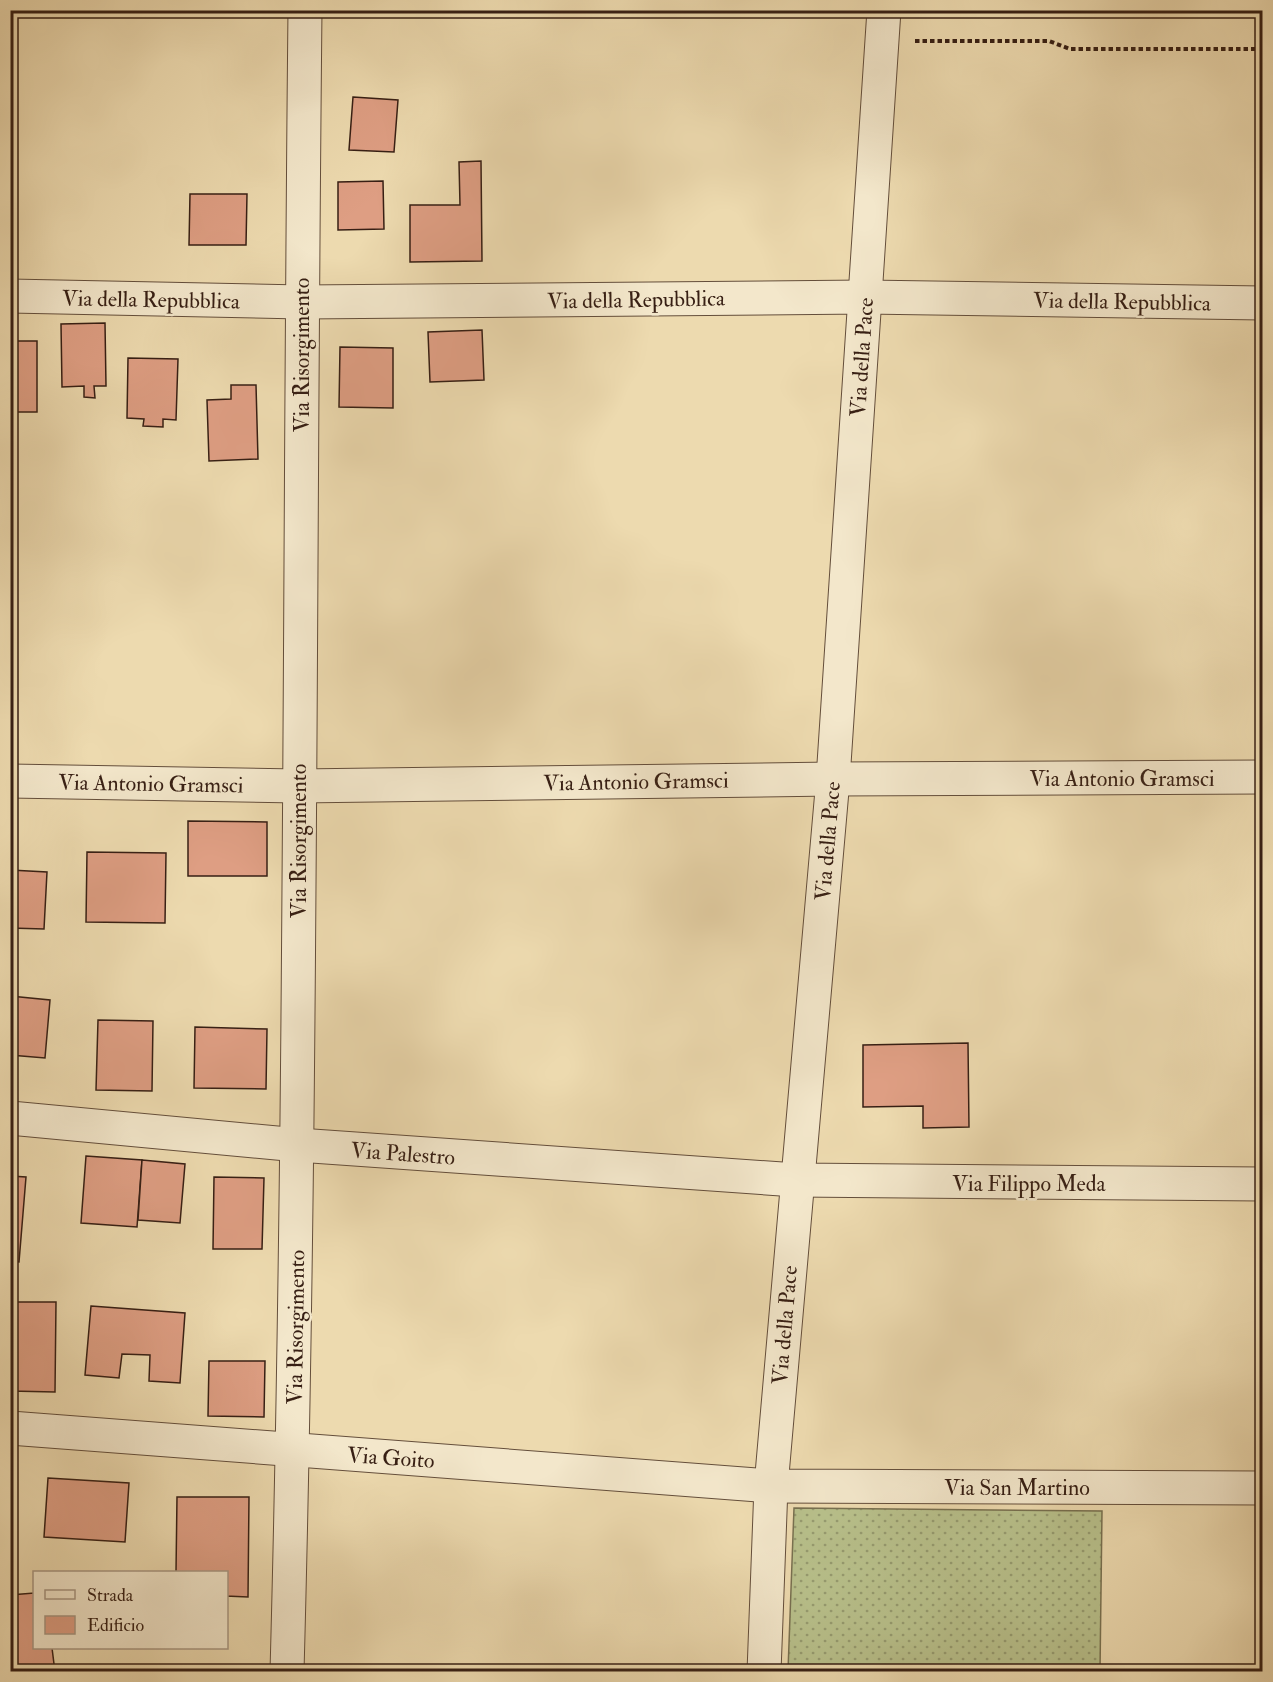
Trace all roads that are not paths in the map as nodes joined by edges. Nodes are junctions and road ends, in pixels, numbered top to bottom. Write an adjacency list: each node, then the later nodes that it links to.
1 (305, 10): 5 (street, Via Risorgimento)
2 (883, 25): 4 (street, Via della Pace)
3 (10, 296): 5 (street, Via della Repubblica)
4 (865, 297): 5 (street, Via della Repubblica); 6 (street, Via della Repubblica); 8 (street, Via della Pace)
5 (302, 302): 10 (street, Via Risorgimento)
6 (1263, 303)
7 (1263, 777): 8 (street, Via Antonio Gramsci)
8 (833, 779): 10 (street, Via Antonio Gramsci); 13 (street, Via della Pace)
9 (10, 781): 10 (street, Via Antonio Gramsci)
10 (298, 786): 12 (street, Via Risorgimento)
11 (10, 1118): 12 (street, Via Palestro)
12 (298, 1145): 13 (street, Via Palestro); 16 (street, Via Risorgimento)
13 (796, 1180): 14 (street, Via Filippo Meda); 17 (street, Via della Pace)
14 (1263, 1184)
15 (10, 1428): 16 (street, Via Goito)
16 (293, 1449): 17 (street, Via Goito); 19 (street, Via Risorgimento)
17 (771, 1486): 18 (street, Via San Martino); 20 (street, Via della Pace)
18 (1263, 1488)
19 (287, 1671)
20 (764, 1671)

